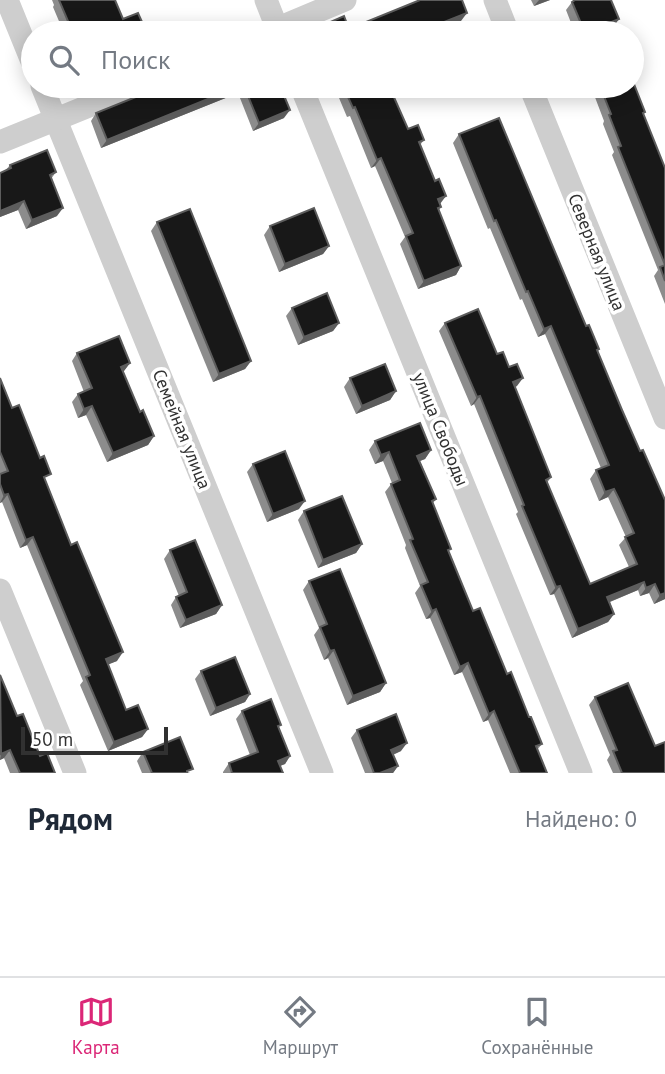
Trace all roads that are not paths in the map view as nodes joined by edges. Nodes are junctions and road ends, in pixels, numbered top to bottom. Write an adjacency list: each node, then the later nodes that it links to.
1 (7, 0): 8 (street)
2 (266, 0): 5 (street)
3 (345, 0): 6 (street)
4 (495, 0): 7 (street)
5 (271, 21)
6 (298, 21)
7 (503, 21)
8 (21, 34)
9 (47, 98): 13 (street, Семейная улица)
10 (108, 98): 13 (street)
11 (305, 98): 19 (street, улица Свободы)
12 (535, 98): 15 (street, Северная улица)
13 (56, 119): 14 (street); 18 (street, Семейная улица)
14 (0, 142)
15 (665, 418)
16 (0, 590): 17 (street)
17 (75, 773)
18 (322, 773)
19 (581, 773)

